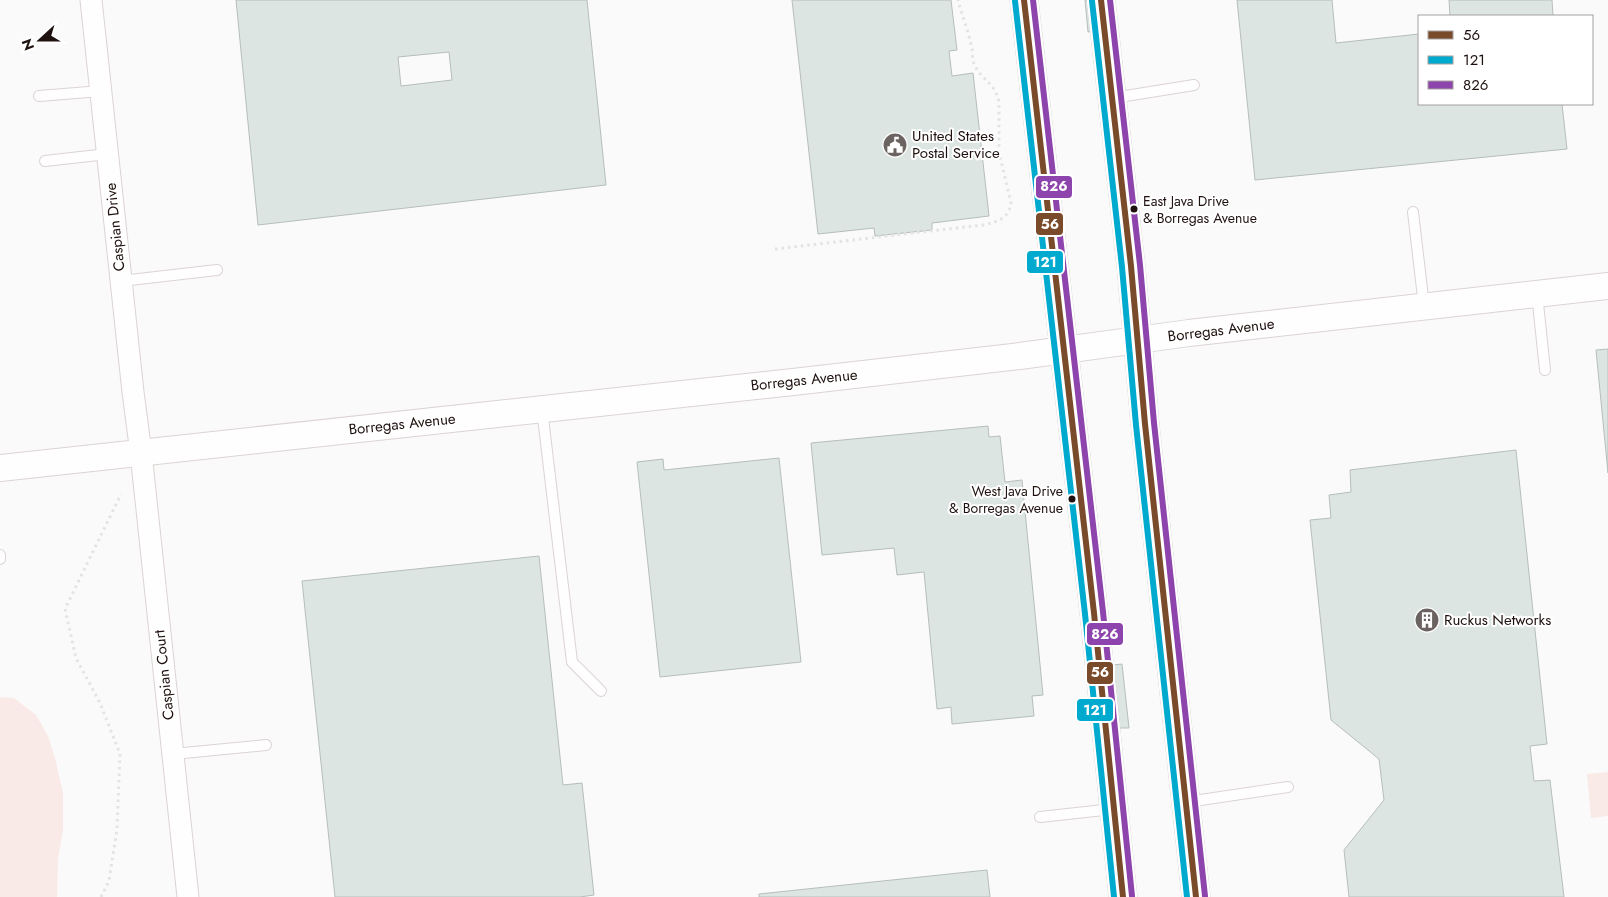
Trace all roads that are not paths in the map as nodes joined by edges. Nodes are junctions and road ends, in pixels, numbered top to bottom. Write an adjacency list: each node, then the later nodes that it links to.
1 (91, 0): 5 (street, Caspian Drive)
2 (1024, 0): 17 (main road)
3 (1101, 0): 7 (main road)
4 (1194, 85): 7 (lane)
5 (101, 91): 6 (lane); 8 (street, Caspian Drive)
6 (39, 96)
7 (1112, 98): 16 (main road)
8 (107, 154): 9 (lane); 12 (street, Caspian Drive)
9 (45, 161)
10 (1413, 212): 15 (lane)
11 (217, 270): 12 (lane)
12 (121, 281): 20 (street, Caspian Drive)
13 (1608, 286): 14 (street, Borregas Avenue)
14 (1538, 294): 15 (street, Borregas Avenue); 18 (lane)
15 (1424, 307): 16 (street, Borregas Avenue)
16 (1138, 340): 17 (street, Borregas Avenue); 26 (main road)
17 (1064, 350): 19 (street, Borregas Avenue); 27 (main road)
18 (1545, 370)
19 (542, 409): 20 (street, Borregas Avenue); 22 (lane)
20 (141, 453): 21 (street, Borregas Avenue); 24 (street, Caspian Court)
21 (0, 468)
22 (601, 691)
23 (266, 745): 24 (lane)
24 (173, 754): 29 (street, Caspian Court)
25 (1288, 787): 26 (lane)
26 (1186, 802): 31 (main road)
27 (1114, 809): 28 (lane); 30 (main road)
28 (1040, 817)
29 (188, 897)
30 (1123, 897)
31 (1196, 897)

